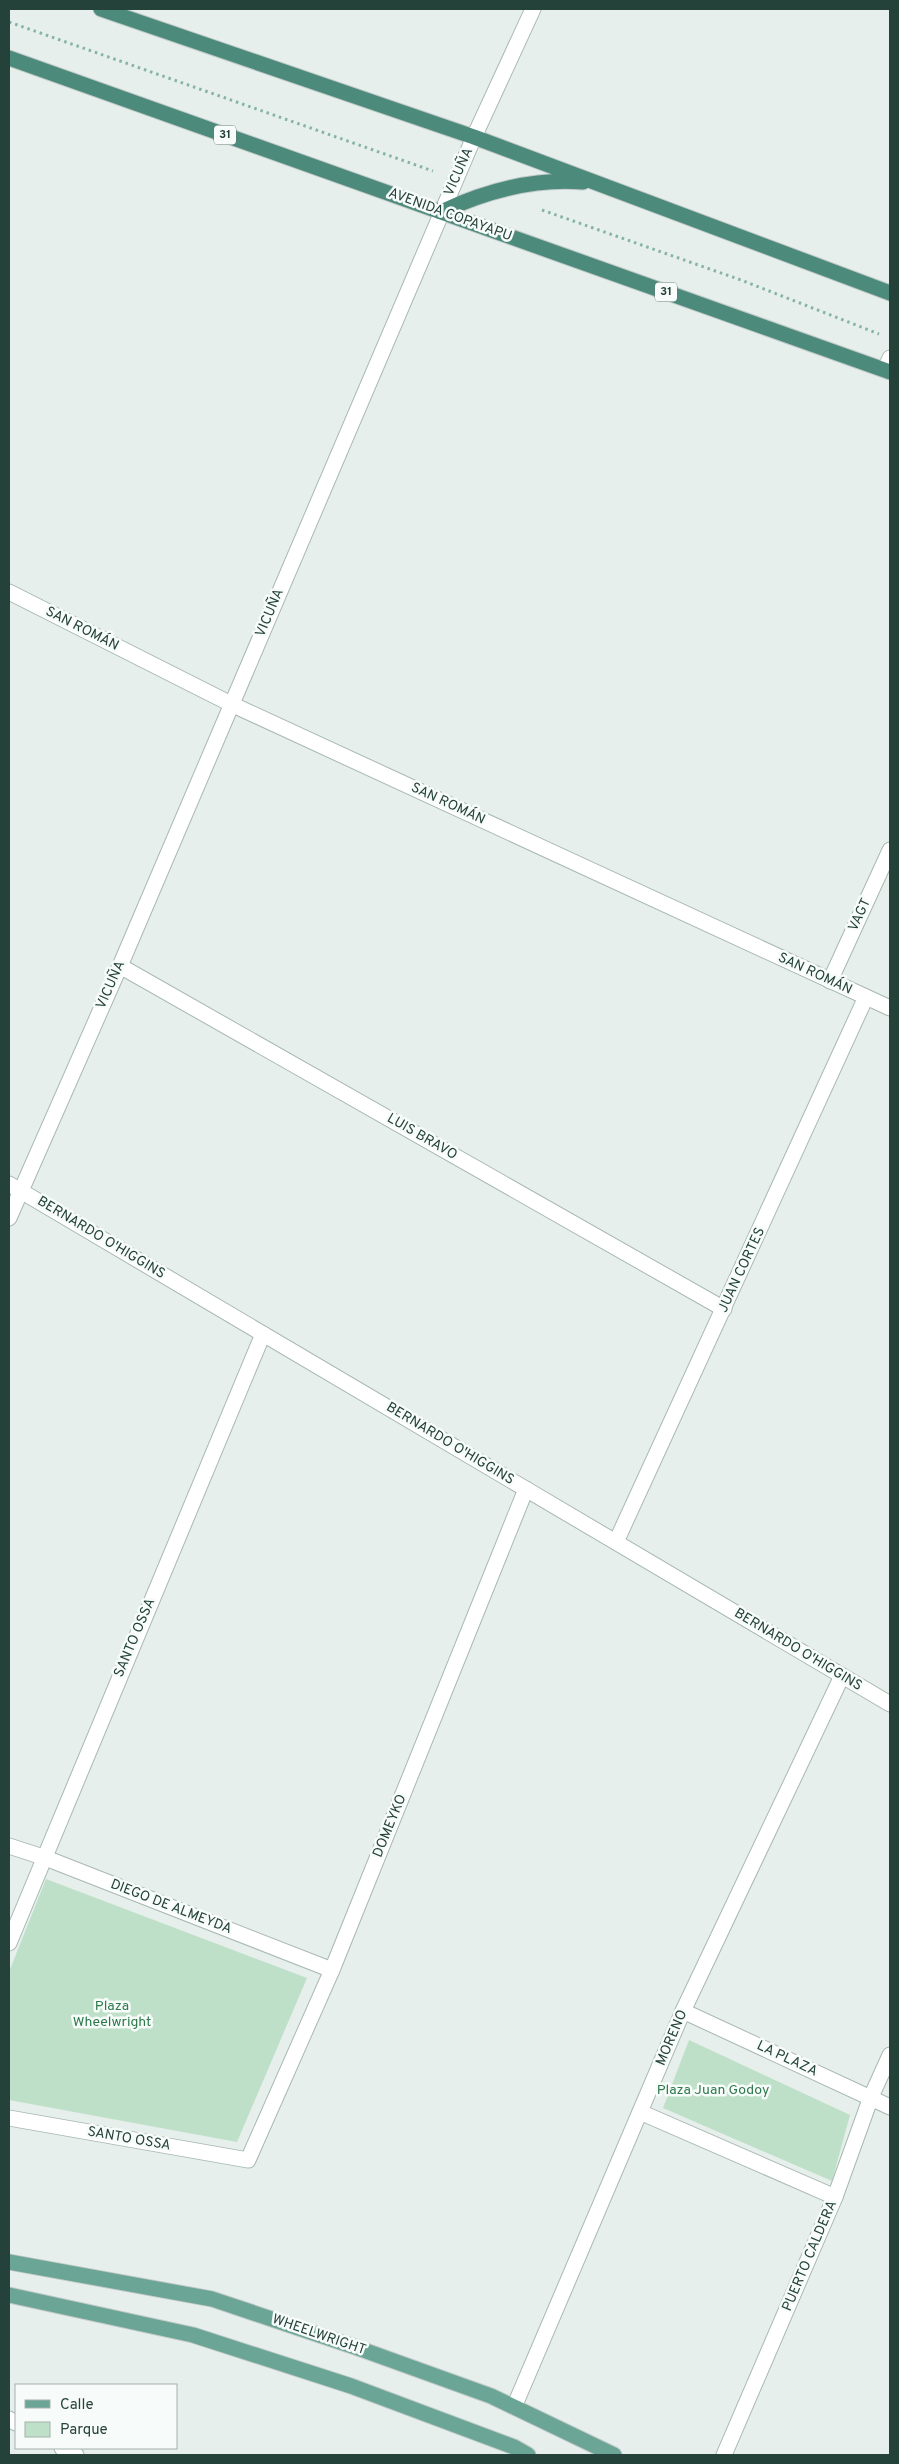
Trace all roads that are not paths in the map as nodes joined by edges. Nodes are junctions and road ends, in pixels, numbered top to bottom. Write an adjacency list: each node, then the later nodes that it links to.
1 (101, 9): 4 (highway)
2 (533, 9): 4 (street, VICUÑA)
3 (9, 58): 6 (highway, AVENIDA COPAYAPU / 31)
4 (474, 137): 5 (highway); 6 (street, VICUÑA)
5 (599, 184): 6 (highway); 7 (highway)
6 (441, 212): 8 (highway, AVENIDA COPAYAPU / 31); 10 (street, VICUÑA)
7 (890, 293)
8 (888, 366)
9 (9, 592): 10 (street, SAN ROMÁN)
10 (231, 704): 12 (street, VICUÑA); 13 (street, SAN ROMÁN)
11 (890, 850): 13 (street, VAGT)
12 (120, 966): 16 (street, VICUÑA); 18 (street, LUIS BRAVO)
13 (830, 981): 14 (street, SAN ROMÁN)
14 (866, 997): 15 (street, SAN ROMÁN); 18 (street, JUAN CORTES)
15 (890, 1008)
16 (15, 1188): 17 (street, VICUÑA); 19 (street, BERNARDO O'HIGGINS)
17 (9, 1218)
18 (724, 1309): 21 (street, JUAN CORTES)
19 (264, 1334): 20 (street, BERNARDO O'HIGGINS); 25 (street, SANTO OSSA)
20 (526, 1489): 21 (street, BERNARDO O'HIGGINS); 27 (street, DOMEYKO)
21 (616, 1542): 22 (street, BERNARDO O'HIGGINS)
22 (842, 1676): 23 (street, BERNARDO O'HIGGINS); 28 (street, MORENO)
23 (890, 1704)
24 (9, 1846): 25 (street, DIEGO DE ALMEYDA)
25 (43, 1857): 26 (street, SANTO OSSA); 27 (street, DIEGO DE ALMEYDA)
26 (9, 1943)
27 (332, 1970): 34 (street, DOMEYKO)
28 (683, 2011): 30 (street, LA PLAZA); 32 (street, MORENO)
29 (890, 2055): 30 (street, PUERTO CALDERA)
30 (871, 2098): 31 (street, LA PLAZA); 35 (street, PUERTO CALDERA)
31 (890, 2107)
32 (640, 2112): 35 (street); 38 (street, MORENO)
33 (9, 2118): 34 (street, SANTO OSSA)
34 (248, 2160)
35 (835, 2197): 43 (street, PUERTO CALDERA)
36 (9, 2262): 38 (main road, WHEELWRIGHT)
37 (9, 2295): 41 (main road)
38 (514, 2407): 42 (main road, WHEELWRIGHT)
39 (64, 2449): 40 (street)
40 (76, 2455)
41 (528, 2455)
42 (614, 2455)
43 (724, 2455)

